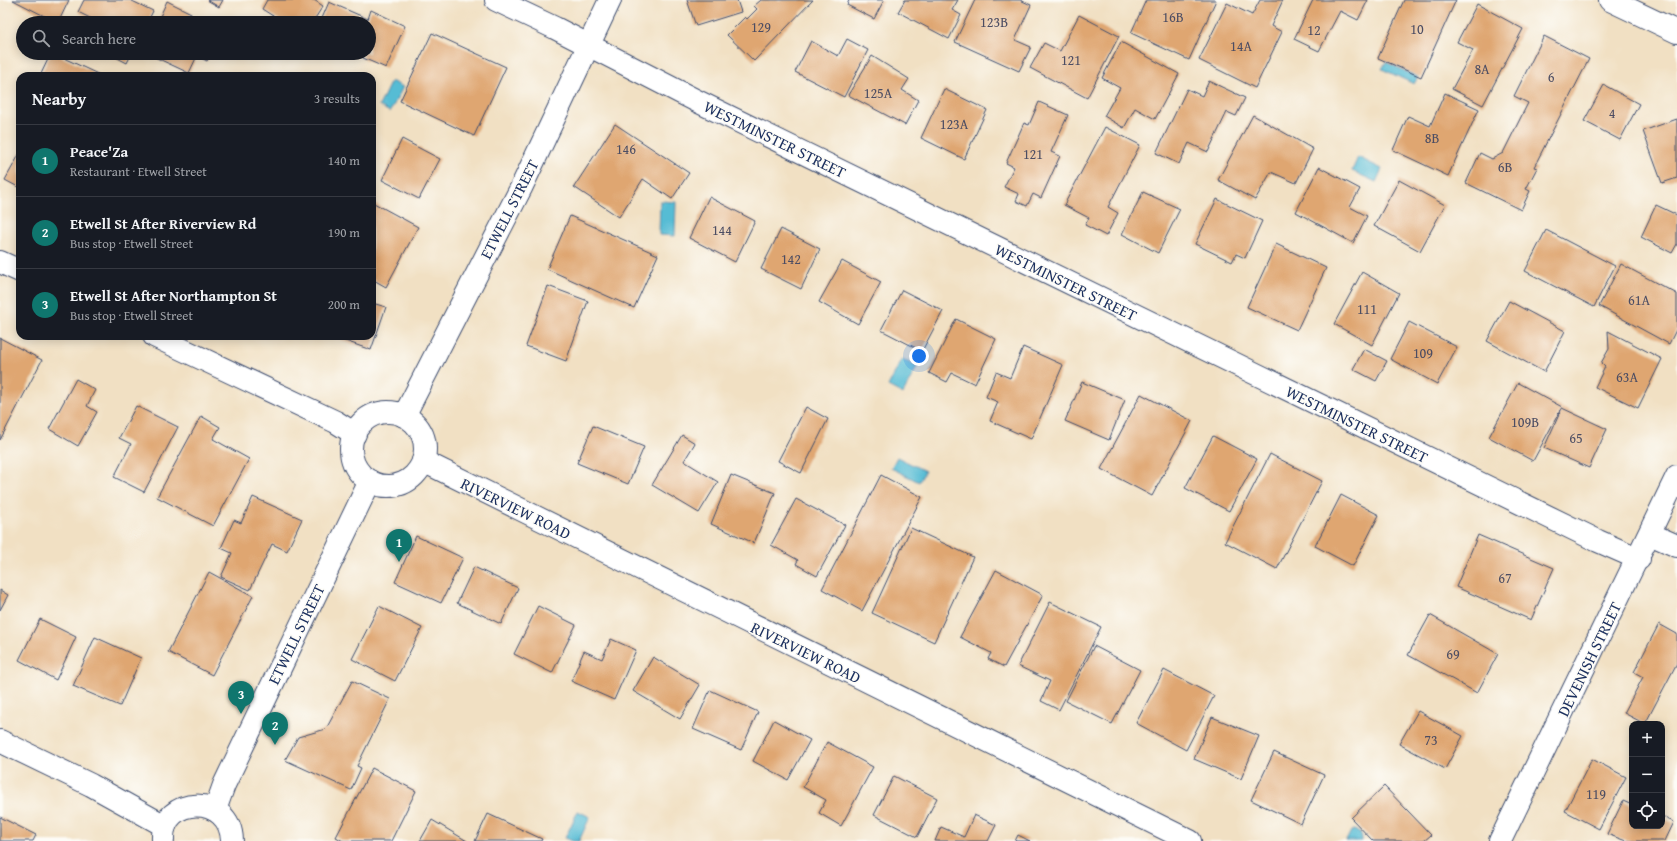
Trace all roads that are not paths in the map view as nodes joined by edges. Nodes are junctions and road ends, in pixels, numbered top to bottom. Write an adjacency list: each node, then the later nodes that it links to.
1 (496, 0): 5 (street, WESTMINSTER STREET)
2 (610, 0): 5 (street, ETWELL STREET)
3 (1610, 0): 4 (street)
4 (1677, 32)
5 (587, 45): 9 (street, ETWELL STREET); 16 (street, WESTMINSTER STREET)
6 (0, 262): 7 (street)
7 (16, 269)
8 (162, 340): 10 (street)
9 (404, 416): 10 (street); 11 (street)
10 (355, 434): 13 (street)
11 (423, 461): 13 (street); 21 (street, RIVERVIEW ROAD)
12 (1677, 476): 14 (street, DEVENISH STREET)
13 (370, 482): 18 (street, ETWELL STREET)
14 (1650, 534): 15 (street); 16 (street, DEVENISH STREET)
15 (1677, 546)
16 (1638, 559): 22 (street, DEVENISH STREET)
17 (0, 741): 19 (street)
18 (214, 810): 19 (street); 20 (street)
19 (164, 834)
20 (232, 841)
21 (1190, 841)
22 (1500, 841)

